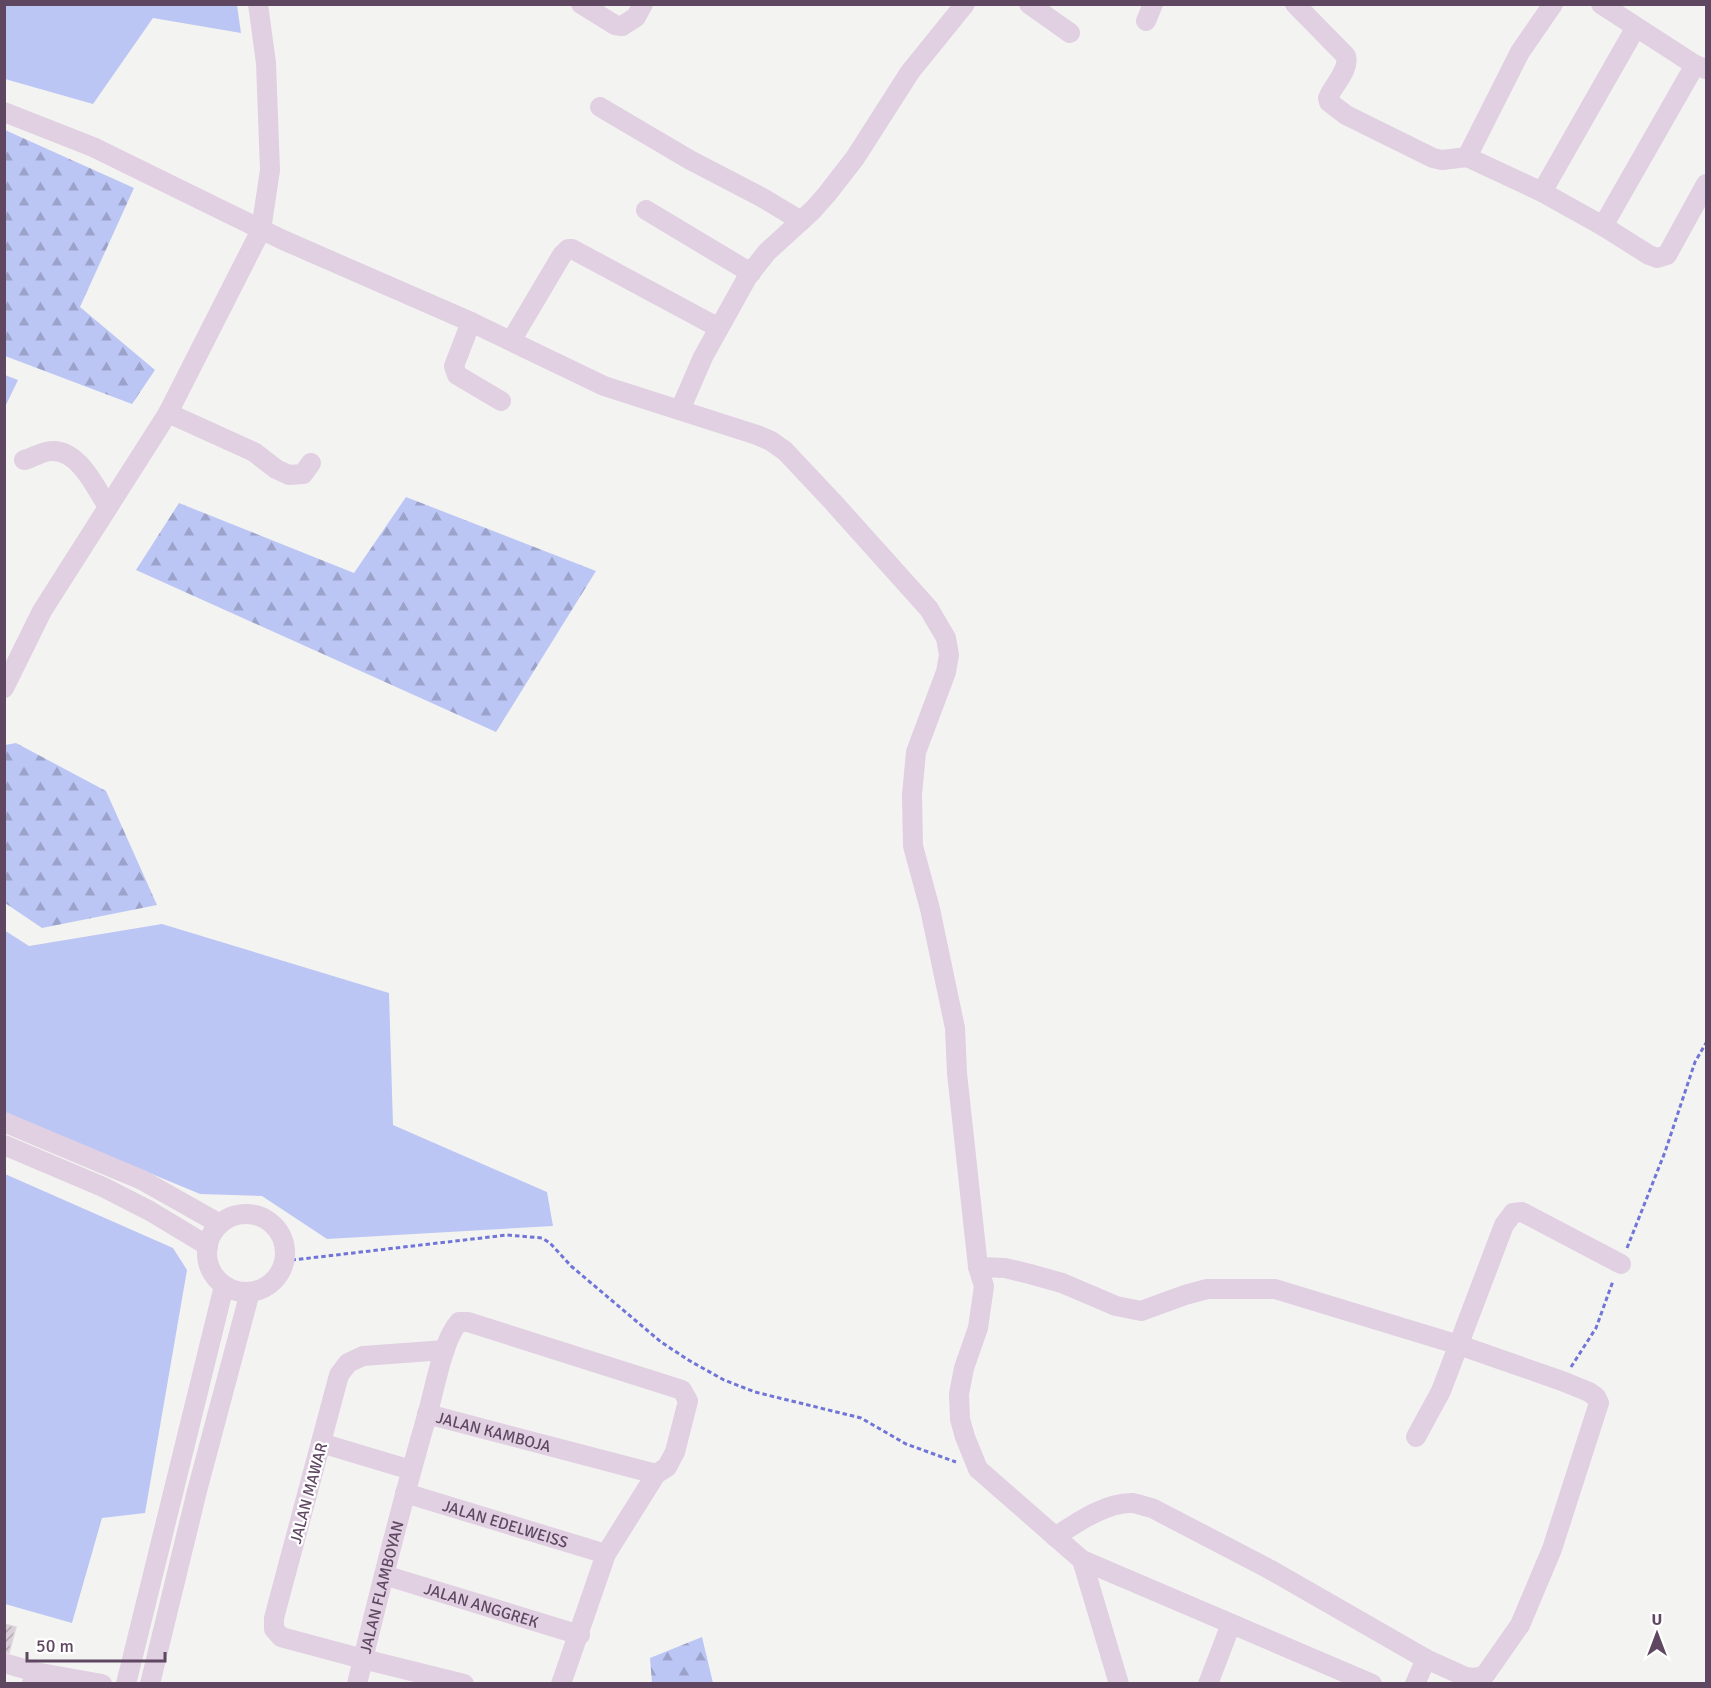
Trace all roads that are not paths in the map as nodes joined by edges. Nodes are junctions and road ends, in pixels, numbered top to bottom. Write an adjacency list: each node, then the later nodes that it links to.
1 (258, 4): 20 (street)
2 (581, 4): 3 (street)
3 (643, 4)
4 (965, 4): 18 (street)
5 (1029, 4): 10 (street)
6 (1295, 4): 14 (street)
7 (1553, 4): 14 (street)
8 (1601, 4): 9 (street)
9 (1636, 27): 11 (street); 16 (street)
10 (1070, 33)
11 (1701, 67): 19 (street)
12 (600, 107): 18 (street)
13 (4, 112): 20 (street)
14 (1467, 157): 16 (street)
15 (1707, 184): 19 (street)
16 (1542, 192): 19 (street)
17 (646, 210): 21 (street)
18 (801, 221): 21 (street)
19 (1603, 226)
20 (261, 230): 22 (street); 27 (street)
21 (751, 273): 23 (street)
22 (471, 322): 24 (street); 25 (street)
23 (719, 328): 24 (street); 26 (street)
24 (511, 341): 26 (street)
25 (501, 400)
26 (680, 410): 37 (street)
27 (168, 413): 29 (street); 30 (street)
28 (24, 460): 30 (street)
29 (311, 463)
30 (108, 507): 31 (street)
31 (4, 688)
32 (4, 1122): 34 (street)
33 (4, 1145): 35 (street)
34 (220, 1224): 35 (street); 39 (street)
35 (208, 1246): 38 (street)
36 (1621, 1264): 40 (street)
37 (978, 1267): 40 (street); 48 (street)
38 (224, 1286): 39 (street); 59 (street)
39 (250, 1292): 60 (street)
40 (1459, 1345): 43 (street); 55 (street)
41 (445, 1350): 42 (street, JALAN KAMBOJA); 44 (street, JALAN MAWAR); 46 (street, JALAN KAMBOJA)
42 (427, 1414): 45 (street, JALAN FLAMBOYAN); 46 (street, JALAN KAMBOJA)
43 (1416, 1437)
44 (321, 1443): 45 (street); 54 (street, JALAN MAWAR)
45 (411, 1470): 47 (street, JALAN FLAMBOYAN)
46 (656, 1474): 49 (street)
47 (405, 1493): 49 (street, JALAN EDELWEISS); 51 (street, JALAN FLAMBOYAN)
48 (1055, 1537): 50 (street); 55 (street)
49 (606, 1554): 53 (street)
50 (1082, 1560): 52 (street); 64 (street)
51 (384, 1575): 53 (street, JALAN ANGGREK); 54 (street, JALAN FLAMBOYAN)
52 (1232, 1624): 65 (street); 66 (street)
53 (580, 1635): 63 (street)
54 (363, 1659): 61 (street); 62 (street, JALAN FLAMBOYAN)
55 (1426, 1659): 67 (street)
56 (4, 1663): 57 (street)
57 (33, 1678): 58 (street)
58 (102, 1683)
59 (126, 1683)
60 (150, 1683)
61 (357, 1683)
62 (464, 1683)
63 (561, 1683)
64 (1119, 1683)
65 (1208, 1683)
66 (1372, 1683)
67 (1415, 1683)

